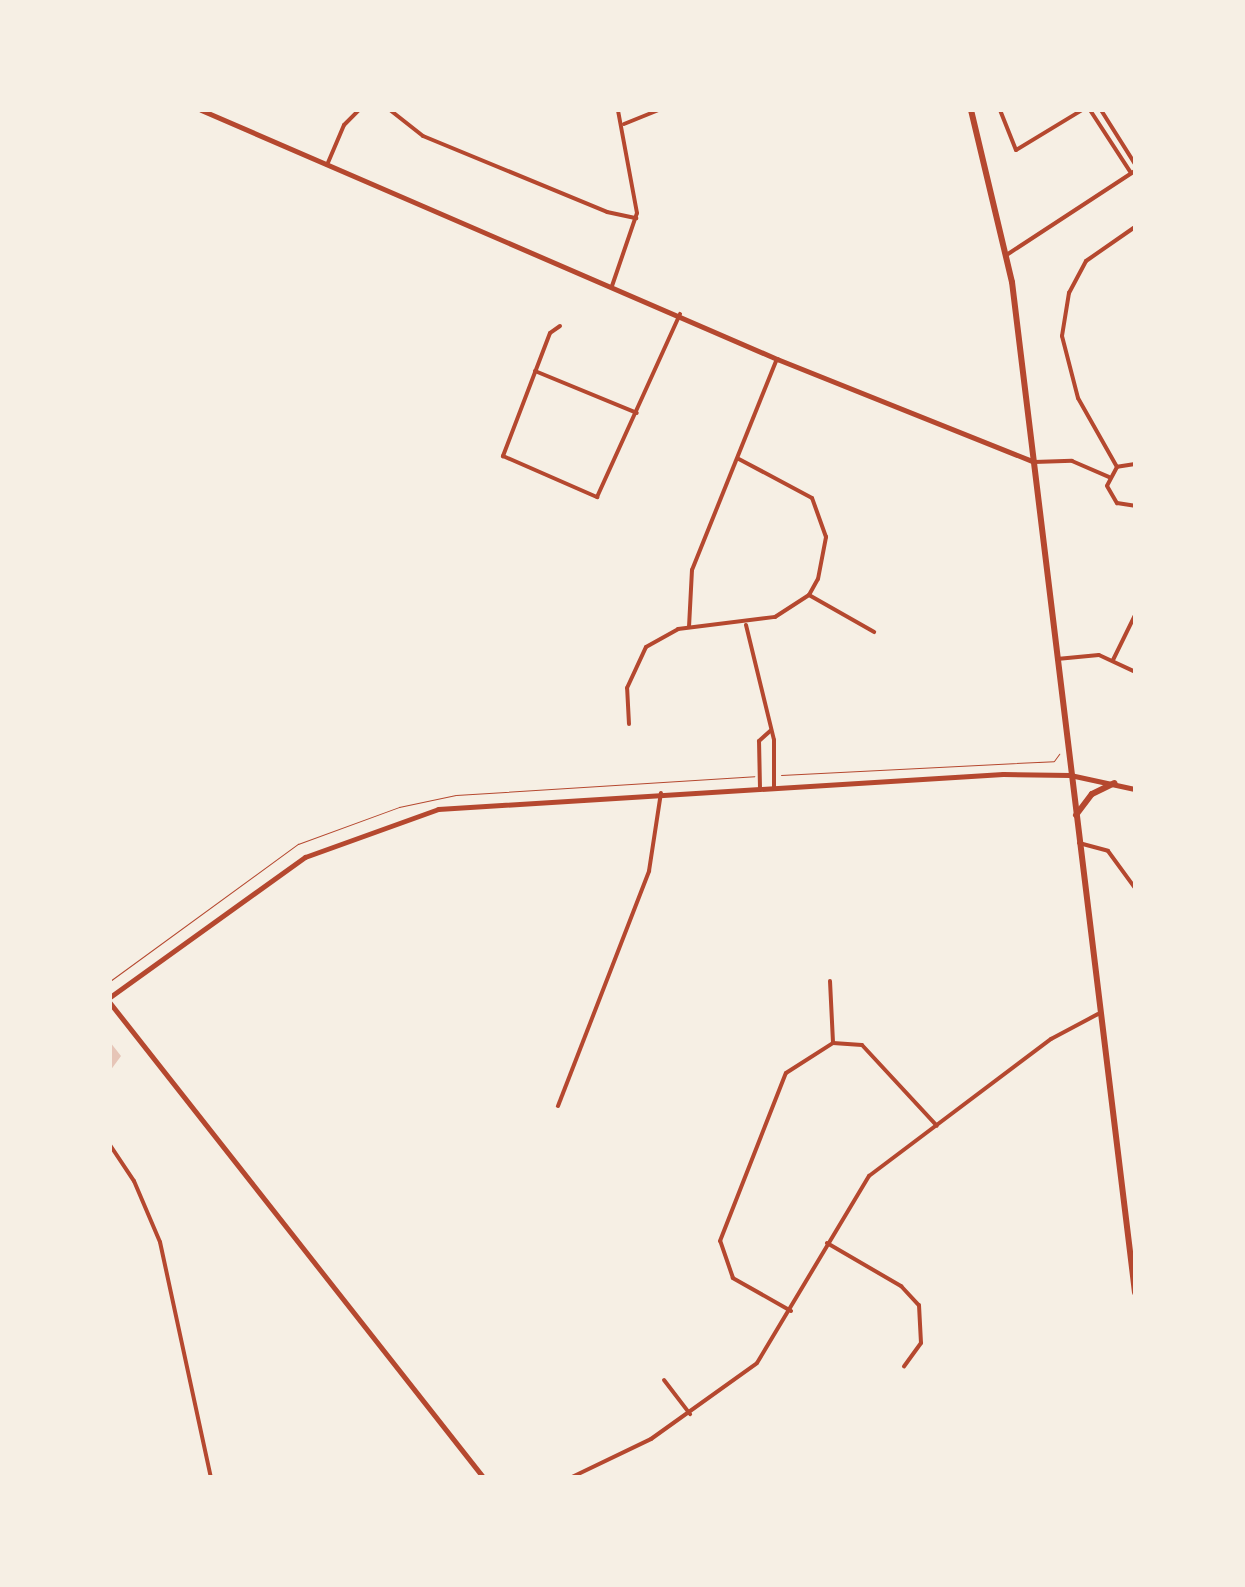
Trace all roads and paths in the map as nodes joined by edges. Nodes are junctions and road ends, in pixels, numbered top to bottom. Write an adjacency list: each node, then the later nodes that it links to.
1 (201, 110): 13 (street)
2 (359, 110): 13 (street)
3 (390, 110): 15 (street)
4 (618, 110): 11 (street)
5 (659, 110): 11 (street)
6 (971, 110): 17 (main road)
7 (1000, 110): 8 (street)
8 (1082, 110)
9 (1090, 110): 14 (street)
10 (1100, 110): 12 (street)
11 (624, 124): 15 (street)
12 (1135, 164)
13 (327, 166): 18 (street)
14 (1133, 172): 17 (street)
15 (636, 218): 18 (street)
16 (1135, 227): 27 (street)
17 (1008, 254): 25 (main road)
18 (612, 286): 19 (street)
19 (680, 314): 21 (street); 23 (street)
20 (560, 326): 22 (street)
21 (777, 359): 24 (street); 25 (street)
22 (534, 371): 23 (street); 23 (street)
23 (637, 413)
24 (739, 459): 30 (street); 33 (street)
25 (1034, 462): 28 (street); 35 (main road)
26 (1135, 464): 27 (street)
27 (1117, 467): 28 (street)
28 (1109, 477): 29 (street)
29 (1135, 506)
30 (809, 596): 32 (street); 34 (street)
31 (1135, 615): 36 (street)
32 (746, 625): 33 (street); 39 (street)
33 (689, 627): 38 (street)
34 (874, 632)
35 (1057, 659): 36 (street); 41 (main road)
36 (1112, 662): 37 (street)
37 (1135, 672)
38 (629, 724)
39 (770, 730): 42 (street); 43 (street)
40 (1059, 754): 43 (path)
41 (1070, 775): 44 (street); 45 (street); 49 (main road)
42 (759, 776): 46 (street); 52 (path)
43 (774, 776): 45 (street)
44 (1115, 783): 47 (street); 49 (main road)
45 (774, 787): 46 (street)
46 (760, 788): 48 (street)
47 (1135, 789)
48 (661, 793): 54 (street); 57 (street)
49 (1076, 816): 50 (main road)
50 (1079, 843): 51 (street); 55 (main road)
51 (1135, 888)
52 (110, 981)
53 (830, 981): 56 (street)
54 (110, 1000): 68 (street)
55 (1098, 1014): 58 (street); 61 (main road)
56 (833, 1043): 58 (street); 63 (street)
57 (558, 1106)
58 (937, 1126): 60 (street)
59 (110, 1145): 67 (street)
60 (828, 1243): 63 (street); 64 (street)
61 (1132, 1245): 62 (main road)
62 (1135, 1293)
63 (792, 1311): 66 (street)
64 (904, 1366)
65 (664, 1380): 66 (street)
66 (690, 1414): 69 (street)
67 (211, 1477)
68 (483, 1477)
69 (572, 1477)

